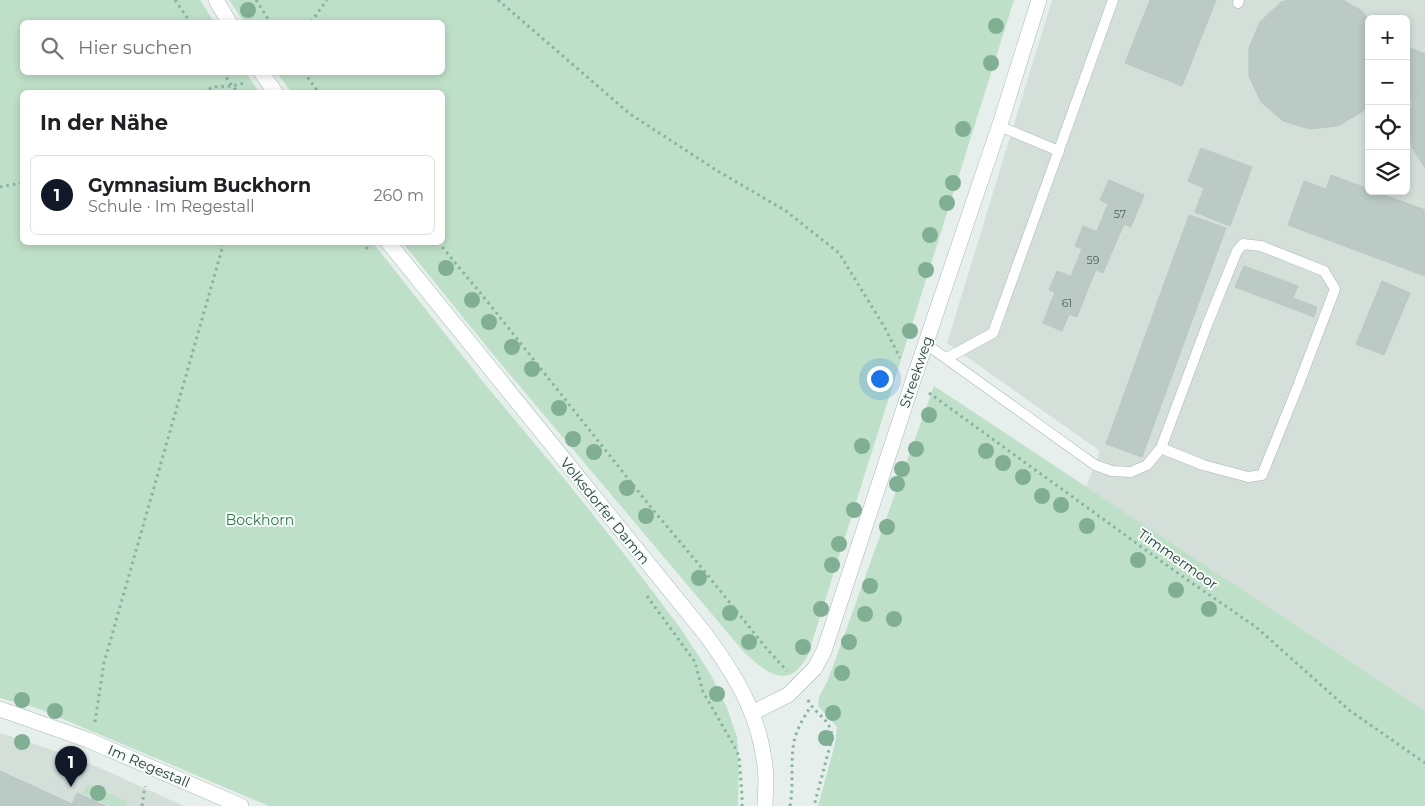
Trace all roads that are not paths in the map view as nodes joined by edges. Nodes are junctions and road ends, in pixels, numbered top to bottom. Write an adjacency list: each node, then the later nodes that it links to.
1 (216, 0): 4 (street)
2 (1039, 0): 7 (street, Streekweg)
3 (1113, 0): 8 (lane)
4 (229, 20)
5 (263, 75): 6 (street)
6 (274, 90)
7 (999, 126): 8 (lane); 10 (street, Streekweg)
8 (1058, 151): 11 (lane)
9 (390, 245): 14 (street, Volksdorfer Damm)
10 (926, 344): 11 (lane); 14 (street, Streekweg)
11 (947, 358): 12 (lane)
12 (1161, 448): 12 (lane)
13 (0, 709): 15 (street, Im Regestall)
14 (752, 713): 16 (street, Volksdorfer Damm)
15 (241, 806)
16 (765, 806)

